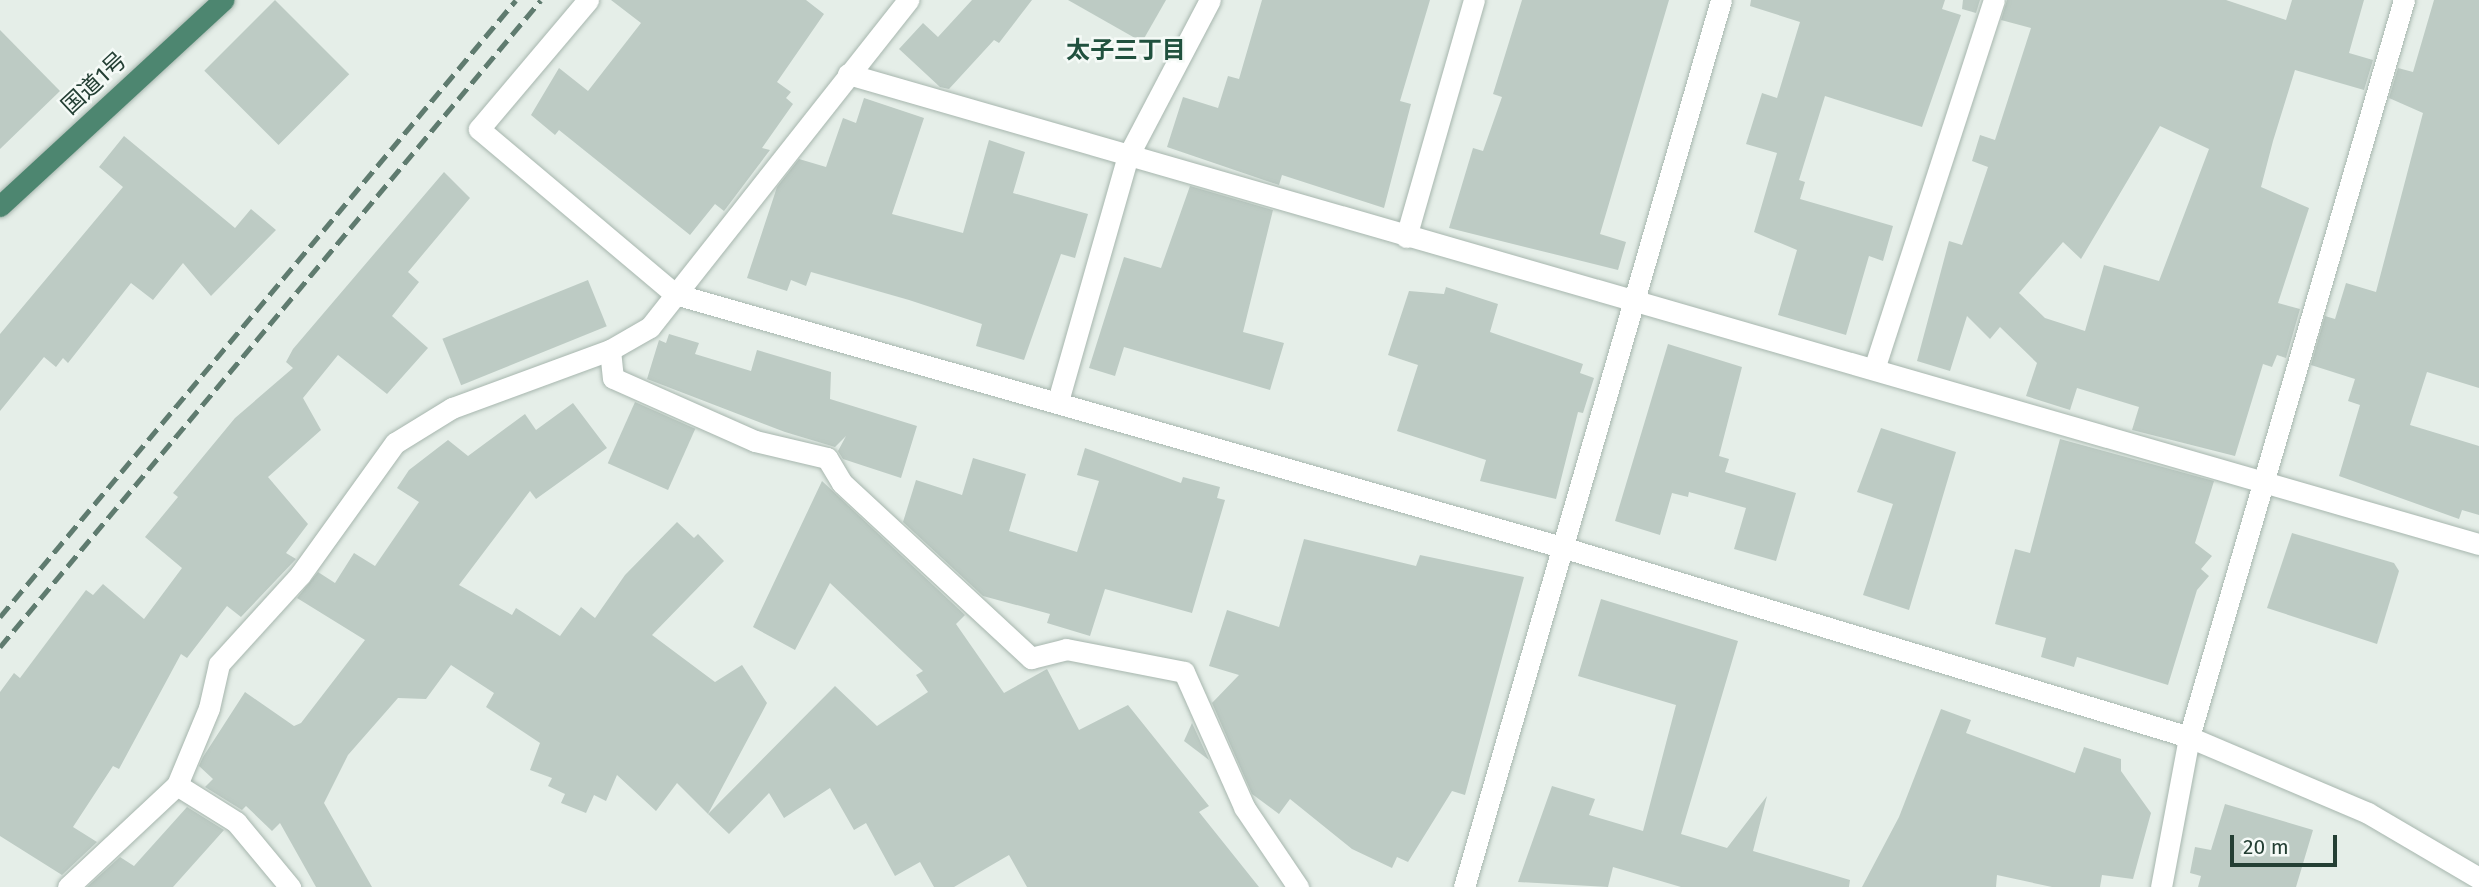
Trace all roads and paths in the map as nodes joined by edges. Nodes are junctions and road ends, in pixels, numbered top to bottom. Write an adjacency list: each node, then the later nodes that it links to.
1 (223, 0): 11 (highway, 国道1号)
2 (588, 0): 13 (street)
3 (908, 0): 9 (street)
4 (1210, 0): 10 (street)
5 (1474, 0): 12 (street)
6 (1721, 0): 14 (street)
7 (1994, 0): 16 (street)
8 (2404, 0): 18 (street)
9 (848, 74): 10 (street); 13 (street)
10 (1128, 156): 12 (street); 17 (street)
11 (0, 206)
12 (1406, 237): 14 (street)
13 (675, 294): 15 (street); 17 (street)
14 (1638, 300): 16 (street); 20 (street)
15 (610, 350): 22 (street); 27 (street)
16 (1874, 369): 18 (street)
17 (1058, 401): 20 (street)
18 (2264, 483): 19 (street); 21 (street)
19 (2479, 544)
20 (1565, 548): 21 (street); 24 (street)
21 (2189, 737): 23 (street); 28 (street)
22 (177, 785): 25 (street); 26 (street)
23 (2479, 878)
24 (1468, 886)
25 (68, 887)
26 (290, 887)
27 (1298, 887)
28 (2161, 887)

